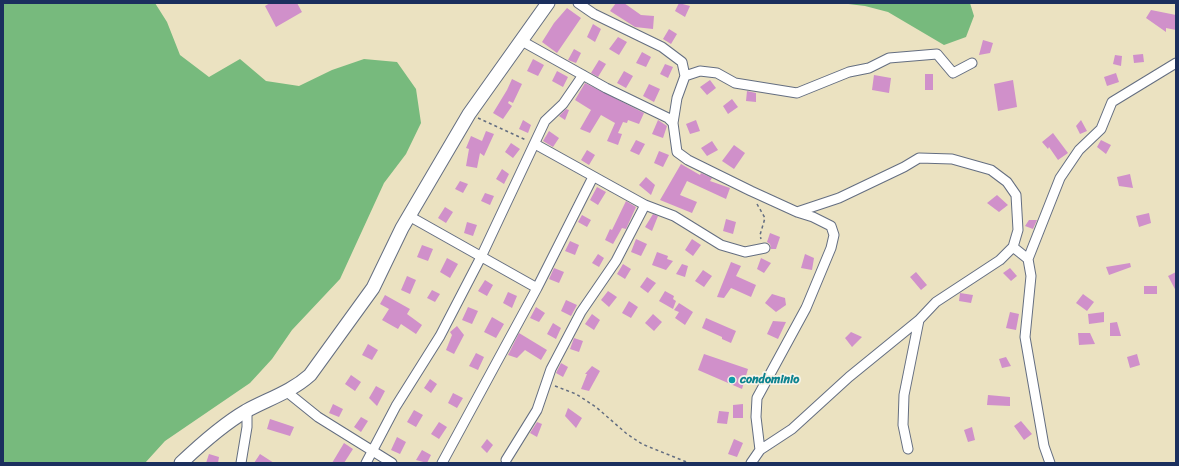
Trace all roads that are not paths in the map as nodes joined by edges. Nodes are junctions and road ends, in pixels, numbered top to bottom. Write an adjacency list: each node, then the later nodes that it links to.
1 (548, 3): 3 (main road)
2 (578, 3): 7 (street)
3 (520, 40): 6 (street); 13 (main road)
4 (972, 63): 7 (street)
5 (1176, 63): 17 (street)
6 (583, 75): 8 (street); 9 (street)
7 (685, 76): 8 (street)
8 (672, 123): 12 (street)
9 (535, 144): 10 (street); 16 (street)
10 (593, 177): 11 (street); 18 (street)
11 (645, 205): 15 (street); 25 (street)
12 (796, 212): 14 (street); 23 (street)
13 (409, 216): 16 (street); 20 (main road)
14 (1013, 247): 17 (street); 19 (street)
15 (764, 248)
16 (482, 257): 18 (street); 24 (street)
17 (1028, 259): 32 (street)
18 (537, 288): 30 (street)
19 (919, 320): 22 (street); 23 (street)
20 (287, 392): 21 (main road); 24 (street)
21 (247, 411): 26 (main road); 27 (street)
22 (908, 449)
23 (760, 450): 31 (street)
24 (372, 452): 28 (street); 29 (street)
25 (506, 460)
26 (181, 463)
27 (241, 463)
28 (366, 463)
29 (392, 463)
30 (442, 463)
31 (751, 463)
32 (1050, 463)

